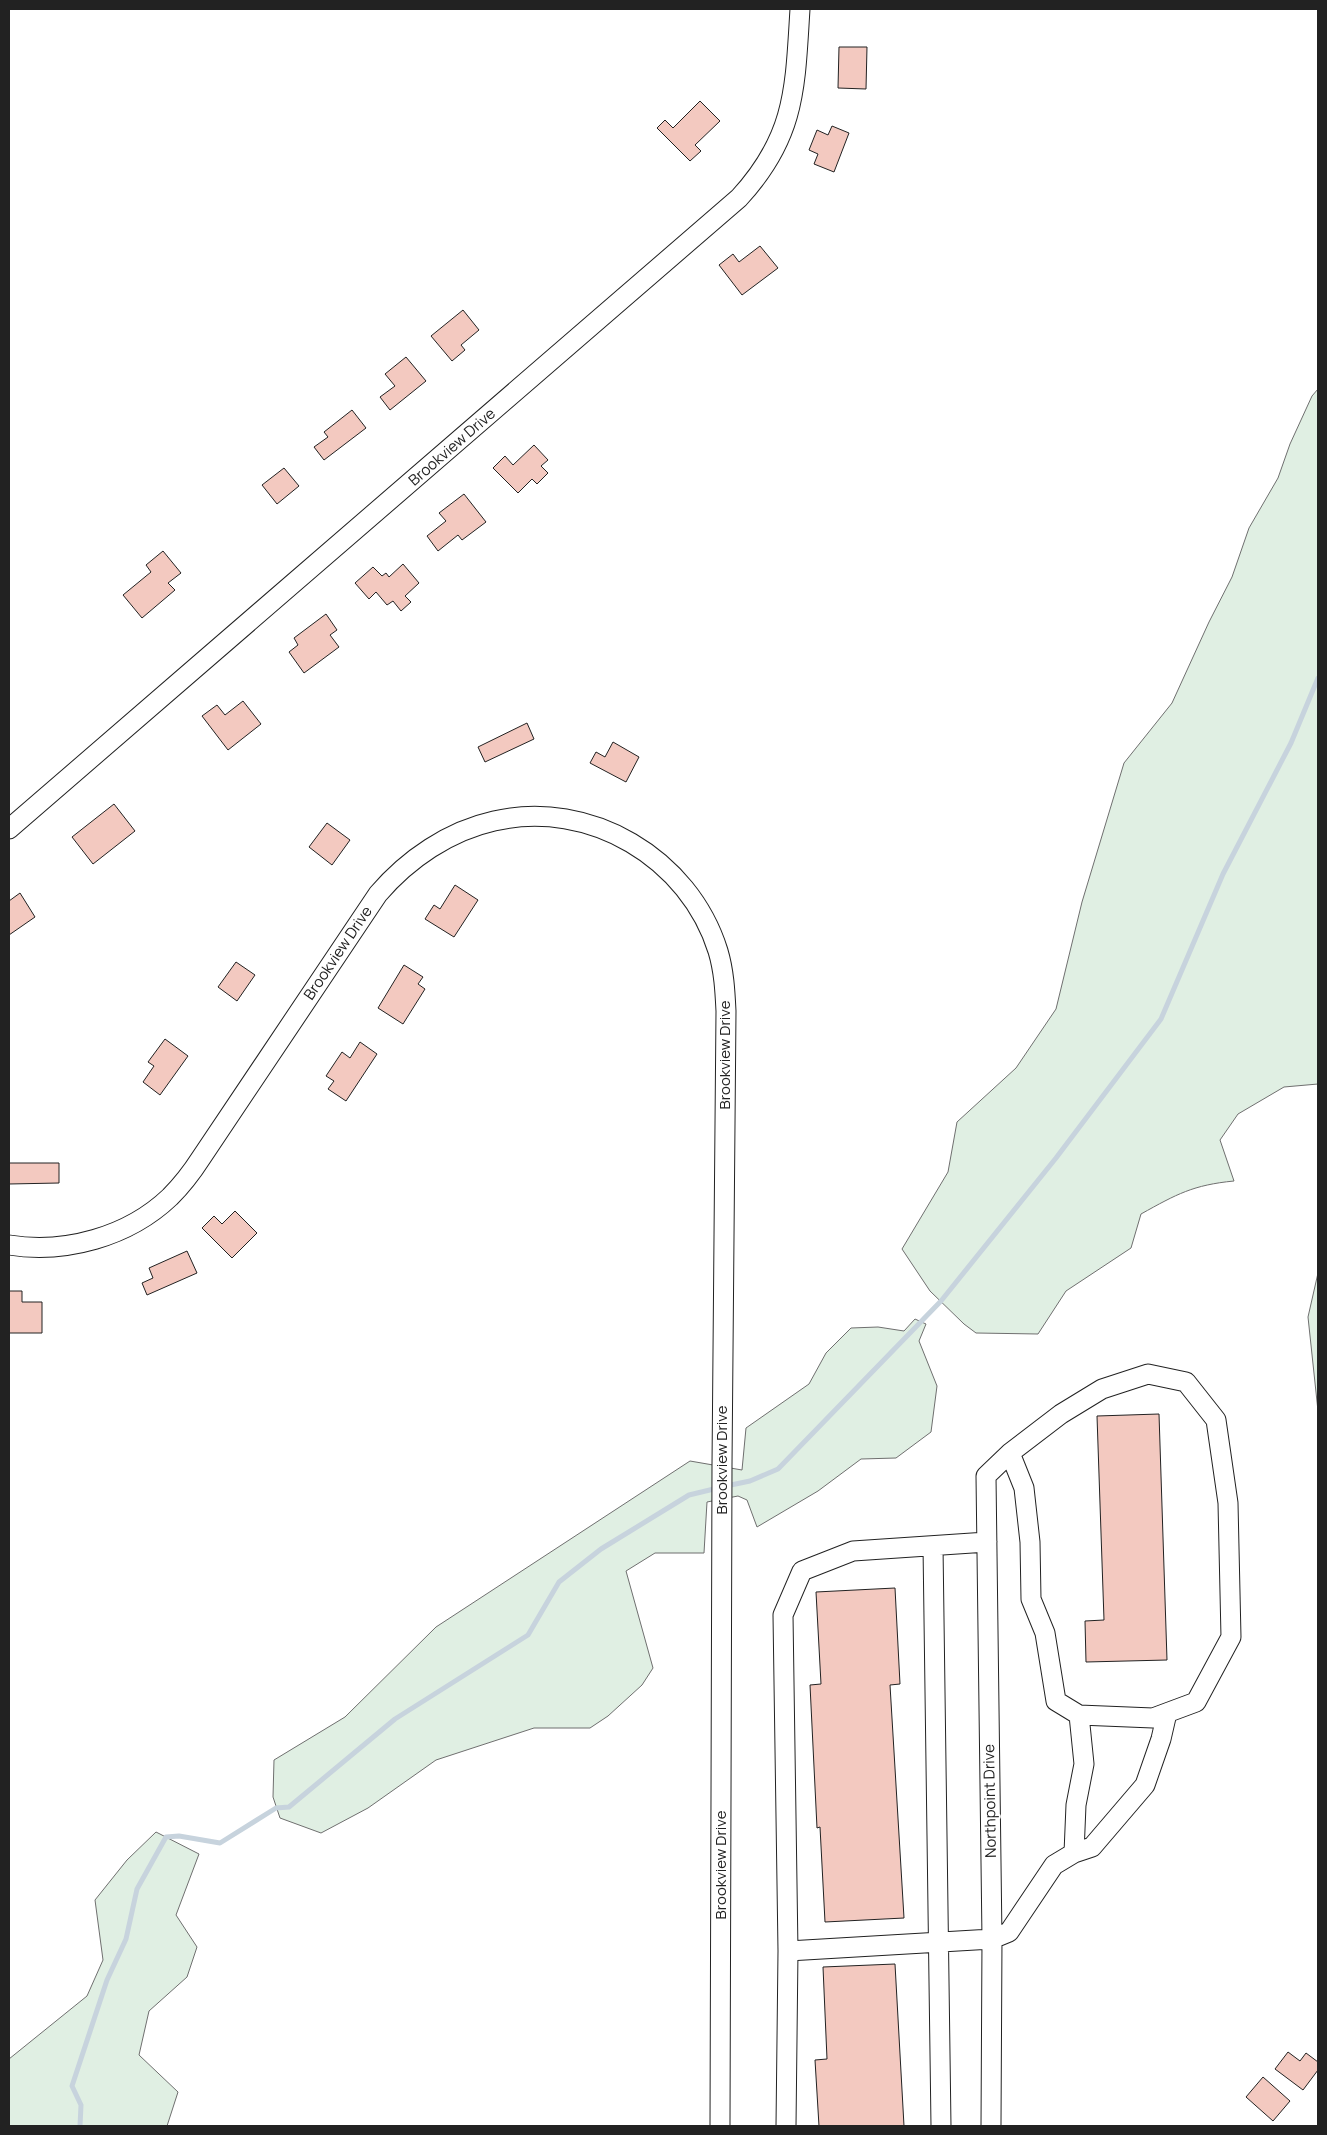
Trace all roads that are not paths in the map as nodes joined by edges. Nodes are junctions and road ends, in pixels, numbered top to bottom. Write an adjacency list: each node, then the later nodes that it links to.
1 (800, 9): 2 (street, Brookview Drive)
2 (9, 829)
3 (9, 1245): 13 (street, Brookview Drive)
4 (1010, 1453): 5 (street, Northpoint Drive); 7 (street); 8 (street)
5 (987, 1542): 6 (street); 10 (street, Northpoint Drive)
6 (933, 1546): 11 (street); 12 (street)
7 (1167, 1713): 8 (street); 9 (street)
8 (1078, 1715): 9 (street)
9 (1074, 1853): 10 (street)
10 (992, 1939): 11 (street); 16 (street, Northpoint Drive)
11 (939, 1942): 12 (street); 15 (street)
12 (788, 1951): 14 (street)
13 (720, 2126)
14 (786, 2126)
15 (941, 2126)
16 (991, 2126)

